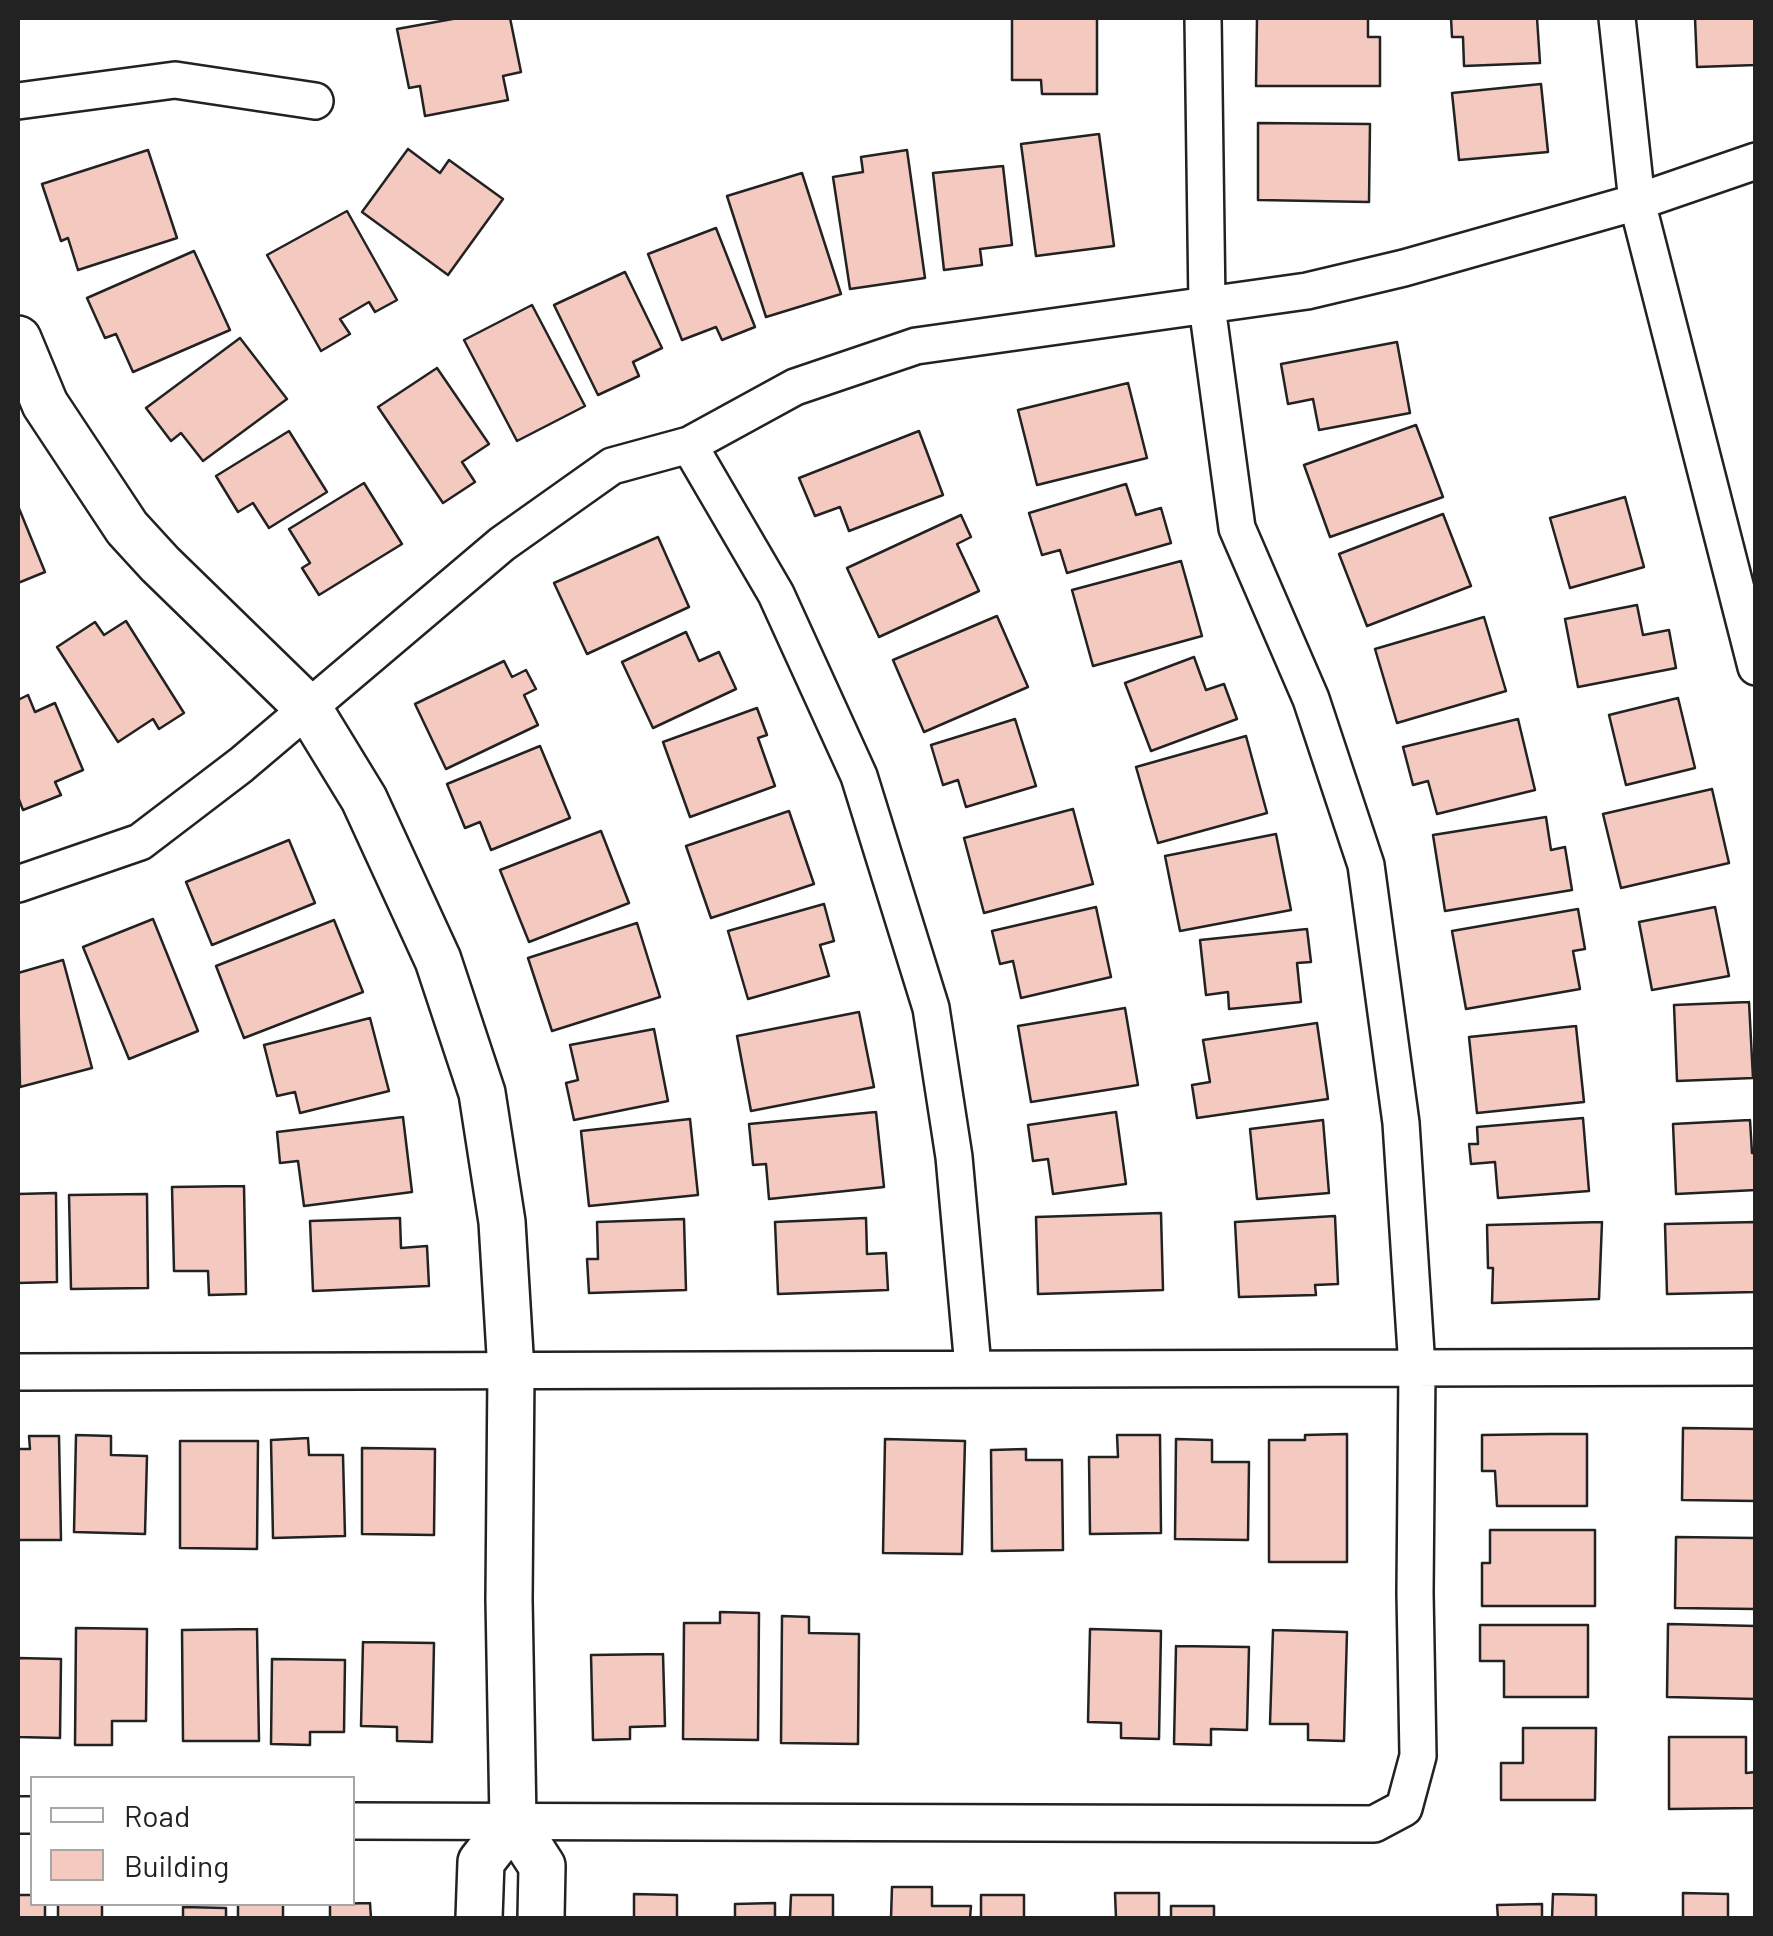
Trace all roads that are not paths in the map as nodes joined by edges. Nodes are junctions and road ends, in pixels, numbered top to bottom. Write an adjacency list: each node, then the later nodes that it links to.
1 (1203, 18): 7 (street)
2 (1617, 18): 6 (street)
3 (18, 101): 4 (street)
4 (315, 102)
5 (1756, 161): 6 (street)
6 (1637, 202): 7 (street); 11 (street)
7 (1207, 306): 10 (street); 17 (street)
8 (18, 339): 9 (street)
9 (31, 410): 13 (street)
10 (689, 445): 13 (street); 15 (street)
11 (1749, 606): 12 (street)
12 (1756, 667)
13 (309, 709): 14 (street); 18 (street)
14 (18, 884)
15 (973, 1367): 17 (street); 18 (street)
16 (1756, 1367): 17 (street)
17 (1417, 1368): 20 (street)
18 (511, 1371): 19 (street); 20 (street)
19 (18, 1372)
20 (513, 1820): 21 (street); 22 (street); 23 (street)
21 (355, 1821)
22 (479, 1918)
23 (541, 1918)

